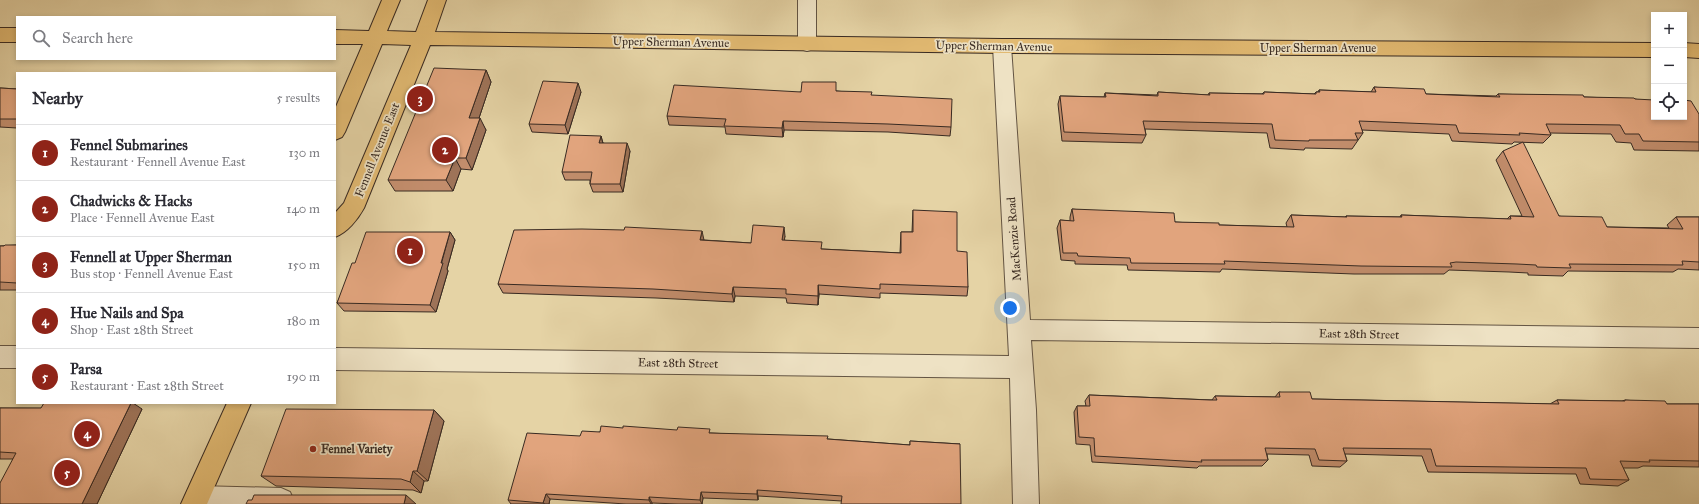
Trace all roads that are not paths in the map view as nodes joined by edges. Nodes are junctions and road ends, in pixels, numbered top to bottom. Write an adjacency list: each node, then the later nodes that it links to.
1 (391, 0): 7 (main road)
2 (437, 0): 8 (main road, Fennell Avenue East)
3 (807, 0): 9 (street)
4 (0, 35): 5 (main road)
5 (16, 35)
6 (336, 37): 7 (main road, Upper Sherman Avenue)
7 (376, 38): 8 (main road, Upper Sherman Avenue); 12 (main road)
8 (423, 39): 9 (main road, Upper Sherman Avenue); 13 (main road, Fennell Avenue East)
9 (807, 44): 10 (main road, Upper Sherman Avenue)
10 (1002, 46): 11 (main road, Upper Sherman Avenue); 14 (street, MacKenzie Road)
11 (1651, 50)
12 (336, 130)
13 (336, 227)
14 (1020, 330): 15 (street, East 28th Street); 19 (street, MacKenzie Road)
15 (1699, 338)
16 (0, 356): 17 (street)
17 (16, 357)
18 (336, 359): 19 (street, East 28th Street)
19 (1021, 366): 23 (street, MacKenzie Road)
20 (239, 404): 21 (main road)
21 (195, 501): 22 (street)
22 (305, 501)
23 (1026, 504)

